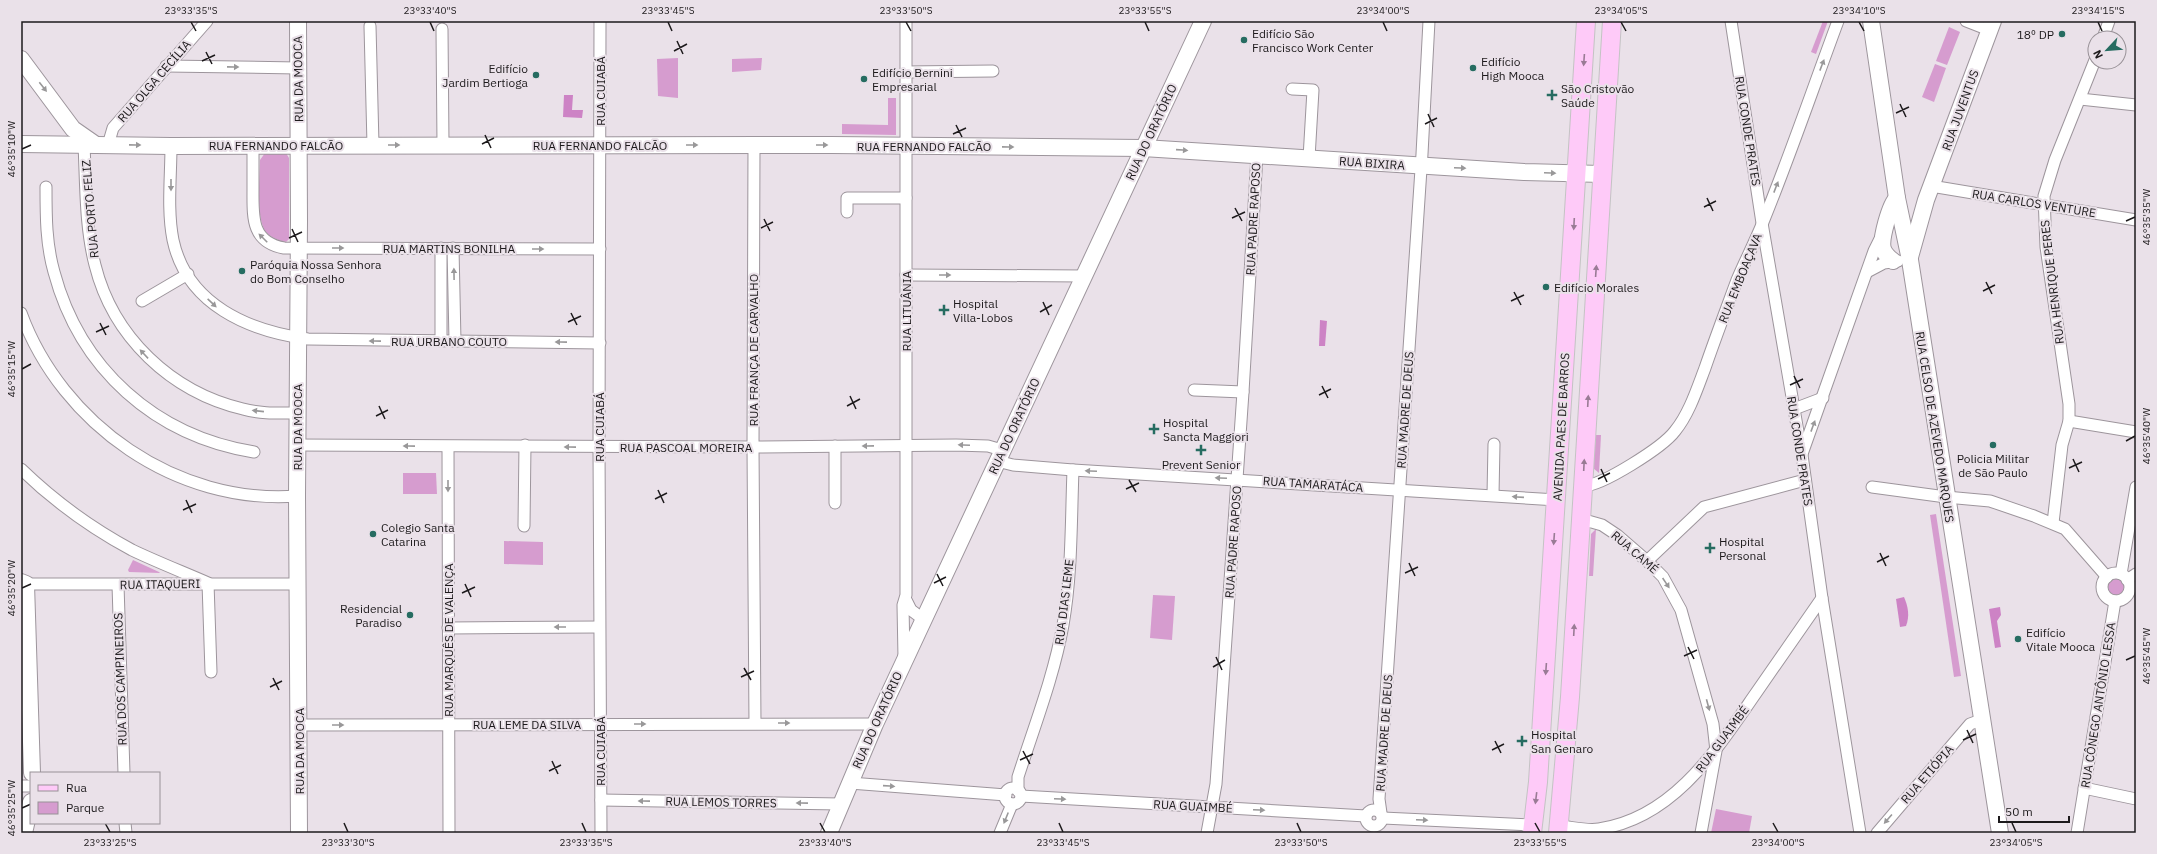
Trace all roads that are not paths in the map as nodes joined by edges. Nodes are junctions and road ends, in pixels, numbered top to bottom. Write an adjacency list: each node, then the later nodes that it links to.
1 (207, 21): 17 (street, RUA OLGA CECÍLIA)
2 (298, 21): 18 (main road, RUA DA MOOCA)
3 (600, 21): 32 (street, RUA CUIABÁ)
4 (906, 21): 21 (street, RUA LITUÂNIA)
5 (1203, 21): 37 (main road, RUA DO ORATÓRIO)
6 (1429, 21): 40 (street, RUA MADRE DE DEUS)
7 (1586, 21): 41 (main road, AVENIDA PAES DE BARROS, one-way to 41)
8 (1612, 21): 42 (main road, AVENIDA PAES DE BARROS)
9 (1731, 21): 51 (street, RUA CONDE PRATES)
10 (1838, 21): 51 (street, RUA EMBOAÇAVA, one-way to 10)
11 (1871, 21): 46 (main road, RUA CELSO DE AZEVEDO MARQUES)
12 (1966, 21): 14 (street)
13 (370, 26): 30 (street)
14 (1991, 26): 44 (main road, RUA JUVENTUS)
15 (442, 29): 31 (street)
16 (21, 59): 25 (main road, one-way to 25)
17 (166, 66): 18 (street, one-way to 18); 28 (street, RUA OLGA CECÍLIA)
18 (298, 68): 29 (main road, RUA DA MOOCA)
19 (2091, 70): 23 (street, RUA HENRIQUE PERES)
20 (993, 71): 21 (street)
21 (906, 72): 36 (street, RUA LITUÂNIA)
22 (1292, 89): 39 (street)
23 (2080, 99): 24 (street); 47 (street, RUA HENRIQUE PERES)
24 (2136, 105)
25 (65, 116): 27 (main road); 28 (main road)
26 (21, 144): 27 (main road, RUA FERNANDO FALCÃO)
27 (56, 144): 28 (main road, RUA FERNANDO FALCÃO)
28 (96, 145): 34 (main road, RUA FERNANDO FALCÃO, one-way to 34); 75 (street, RUA PORTO FELIZ, one-way to 28)
29 (299, 145): 30 (main road, RUA FERNANDO FALCÃO); 35 (main road, RUA FERNANDO FALCÃO); 53 (main road, RUA DA MOOCA)
30 (373, 145): 31 (main road, RUA FERNANDO FALCÃO, one-way to 31)
31 (443, 145): 32 (main road, RUA FERNANDO FALCÃO)
32 (600, 145): 33 (main road, RUA FERNANDO FALCÃO, one-way to 33); 56 (street, RUA CUIABÁ)
33 (754, 145): 36 (main road, RUA FERNANDO FALCÃO, one-way to 36); 85 (street, RUA FRANÇA DE CARVALHO)
34 (171, 146): 35 (main road, RUA FERNANDO FALCÃO); 60 (street, RUA URBANO COUTO, one-way to 60)
35 (253, 146): 53 (street, RUA MARTINS BONILHA, one-way to 35)
36 (906, 146): 37 (main road, RUA FERNANDO FALCÃO, one-way to 37); 45 (street, RUA LITUÂNIA)
37 (1144, 148): 38 (main road, RUA BIXIRA, one-way to 38); 62 (main road, RUA DO ORATÓRIO)
38 (1257, 155): 39 (main road, RUA BIXIRA); 72 (street, RUA PADRE RAPOSO)
39 (1309, 158): 40 (main road, RUA BIXIRA)
40 (1421, 166): 41 (main road, RUA BIXIRA, one-way to 41); 96 (street, RUA MADRE DE DEUS)
41 (1576, 174): 42 (main road, RUA BIXIRA); 100 (main road, AVENIDA PAES DE BARROS, one-way to 100)
42 (1602, 174): 93 (main road, AVENIDA PAES DE BARROS, one-way to 42)
43 (46, 187): 86 (street)
44 (1929, 193): 47 (street, RUA CARLOS VENTURE); 49 (main road); 57 (main road, RUA JUVENTUS)
45 (906, 198): 48 (street); 61 (street, RUA LITUÂNIA)
46 (1897, 198): 49 (main road, RUA CELSO DE AZEVEDO MARQUES); 52 (main road)
47 (2044, 204): 50 (street, RUA CARLOS VENTURE); 76 (street, RUA HENRIQUE PERES)
48 (847, 212)
49 (1901, 217): 52 (street); 57 (main road, RUA CELSO DE AZEVEDO MARQUES)
50 (2136, 220)
51 (1762, 223): 74 (street, RUA CONDE PRATES); 93 (street, RUA EMBOAÇAVA)
52 (1884, 232): 58 (main road); 59 (street)
53 (299, 248): 54 (street, RUA MARTINS BONILHA, one-way to 54); 67 (main road, RUA DA MOOCA)
54 (441, 248): 55 (street, RUA MARTINS BONILHA); 64 (street)
55 (453, 248): 56 (street, RUA MARTINS BONILHA, one-way to 56); 63 (street, one-way to 55)
56 (600, 249): 70 (street, RUA CUIABÁ)
57 (1910, 260): 58 (street); 99 (main road, RUA CELSO DE AZEVEDO MARQUES)
58 (1893, 261): 59 (street)
59 (1867, 272): 73 (street)
60 (188, 274): 65 (street); 67 (street, RUA URBANO COUTO, one-way to 67)
61 (906, 275): 62 (street, one-way to 62); 82 (street, RUA LITUÂNIA)
62 (1084, 276): 88 (main road, RUA DO ORATÓRIO)
63 (454, 296): 64 (street); 69 (street)
64 (442, 297): 68 (street)
65 (142, 301)
66 (21, 313): 98 (street)
67 (298, 337): 68 (street, RUA URBANO COUTO, one-way to 67); 75 (main road, RUA DA MOOCA)
68 (441, 341): 69 (street, RUA URBANO COUTO)
69 (455, 341): 70 (street, RUA URBANO COUTO, one-way to 69)
70 (600, 343): 84 (street, RUA CUIABÁ)
71 (1194, 390): 72 (street)
72 (1243, 392): 91 (street, RUA PADRE RAPOSO)
73 (1823, 398): 74 (street); 87 (street, one-way to 73)
74 (1794, 409): 87 (street, RUA CONDE PRATES)
75 (297, 413): 79 (main road, RUA DA MOOCA)
76 (2068, 421): 77 (street); 103 (street, RUA HENRIQUE PERES)
77 (2136, 432)
78 (1494, 444): 97 (street)
79 (297, 445): 83 (street, RUA PASCOAL MOREIRA, one-way to 79); 98 (main road, RUA DA MOOCA)
80 (524, 445): 83 (street, RUA PASCOAL MOREIRA); 84 (street, RUA PASCOAL MOREIRA, one-way to 80); 104 (street)
81 (835, 446): 82 (street, RUA PASCOAL MOREIRA, one-way to 81); 85 (street, RUA PASCOAL MOREIRA); 101 (street)
82 (906, 446): 88 (street, RUA PASCOAL MOREIRA, one-way to 82); 114 (street, RUA LITUÂNIA)
83 (448, 447): 119 (street, RUA MARQUÊS DE VALENÇA, one-way to 119)
84 (599, 447): 85 (street, RUA PASCOAL MOREIRA); 118 (street, RUA CUIABÁ)
85 (753, 447): 124 (street, RUA FRANÇA DE CARVALHO)
86 (254, 452)
87 (1802, 455): 92 (street, RUA CONDE PRATES)
88 (1000, 456): 90 (street, RUA TAMARATÁCA); 117 (main road, RUA DO ORATÓRIO)
89 (21, 469): 109 (street)
90 (1073, 470): 91 (street, RUA TAMARATÁCA, one-way to 90); 134 (street, RUA DIAS LEME)
91 (1238, 479): 96 (street, RUA TAMARATÁCA); 139 (street, RUA PADRE RAPOSO)
92 (1805, 480): 105 (street); 113 (street, RUA CONDE PRATES)
93 (1583, 486): 102 (main road, AVENIDA PAES DE BARROS)
94 (1872, 487): 99 (street)
95 (2136, 487): 107 (street)
96 (1399, 490): 97 (street, RUA TAMARATÁCA); 140 (street, RUA MADRE DE DEUS)
97 (1493, 495): 100 (street, RUA TAMARATÁCA, one-way to 97)
98 (297, 496): 110 (main road, RUA DA MOOCA)
99 (1946, 497): 103 (street); 123 (main road, RUA CELSO DE AZEVEDO MARQUES)
100 (1557, 500): 112 (main road); 141 (main road, AVENIDA PAES DE BARROS, one-way to 141)
101 (835, 503)
102 (1581, 519): 105 (street, RUA CAMÉ); 112 (main road, AVENIDA PAES DE BARROS)
103 (2053, 523): 106 (street)
104 (524, 526)
105 (1647, 561): 129 (street, RUA CAMÉ, one-way to 129)
106 (2107, 576): 107 (street); 115 (street)
107 (2128, 576): 115 (street)
108 (22, 583): 111 (street, RUA ITAQUERI); 122 (main road)
109 (208, 583): 110 (street, RUA ITAQUERI); 111 (street, RUA ITAQUERI); 121 (street)
110 (298, 584): 128 (main road, RUA DA MOOCA)
111 (118, 585): 131 (street, RUA DOS CAMPINEIROS)
112 (1576, 588): 142 (main road, AVENIDA PAES DE BARROS, one-way to 112)
113 (1822, 598): 129 (street, RUA GUAIMBÉ); 151 (street, RUA CONDE PRATES)
114 (906, 600): 116 (street, RUA LITUÂNIA); 117 (street)
115 (2115, 601): 133 (street, RUA CÔNEGO ANTÔNIO LESSA)
116 (903, 616): 117 (street); 120 (street, RUA LITUÂNIA)
117 (920, 626): 120 (main road, RUA DO ORATÓRIO)
118 (599, 627): 119 (street, one-way to 119); 126 (street, RUA CUIABÁ)
119 (448, 628): 125 (street, RUA MARQUÊS DE VALENÇA)
120 (904, 659): 127 (main road, RUA DO ORATÓRIO)
121 (211, 672)
122 (25, 688): 130 (main road)
123 (1981, 720): 152 (street, RUA ETIÓPIA, one-way to 152); 153 (main road, RUA CELSO DE AZEVEDO MARQUES)
124 (755, 723): 126 (street, RUA LEME DA SILVA, one-way to 124); 127 (street, RUA LEME DA SILVA, one-way to 127)
125 (448, 724): 126 (street, RUA LEME DA SILVA); 128 (street, RUA LEME DA SILVA, one-way to 125); 145 (street, RUA MARQUÊS DE VALENÇA)
126 (601, 724): 136 (street, RUA CUIABÁ)
127 (875, 724): 132 (main road, RUA DO ORATÓRIO)
128 (299, 725): 144 (main road, RUA DA MOOCA)
129 (1716, 751): 142 (street, RUA GUAIMBÉ); 150 (street, RUA CAMÉ)
130 (32, 772)
131 (124, 772)
132 (850, 783): 134 (street, RUA GUAIMBÉ, one-way to 134); 137 (main road, RUA DO ORATÓRIO)
133 (2084, 788): 135 (street); 154 (street, RUA CÔNEGO ANTÔNIO LESSA)
134 (1013, 795): 139 (street, RUA GUAIMBÉ, one-way to 139); 148 (street, RUA DIAS LEME, one-way to 148)
135 (2136, 799)
136 (601, 800): 137 (street, RUA LEMOS TORRES, one-way to 136); 146 (street, RUA CUIABÁ)
137 (841, 804): 147 (main road, RUA DO ORATÓRIO)
138 (30, 806): 143 (main road)
139 (1212, 807): 140 (street, RUA GUAIMBÉ, one-way to 140); 149 (street, RUA PADRE RAPOSO)
140 (1373, 822): 141 (street, RUA GUAIMBÉ, one-way to 141)
141 (1532, 829)
142 (1559, 829)
143 (24, 833)
144 (299, 833)
145 (449, 833)
146 (601, 833)
147 (829, 833)
148 (1000, 833)
149 (1207, 833)
150 (1701, 833)
151 (1860, 833)
152 (1876, 833)
153 (2000, 833)
154 (2077, 833)

